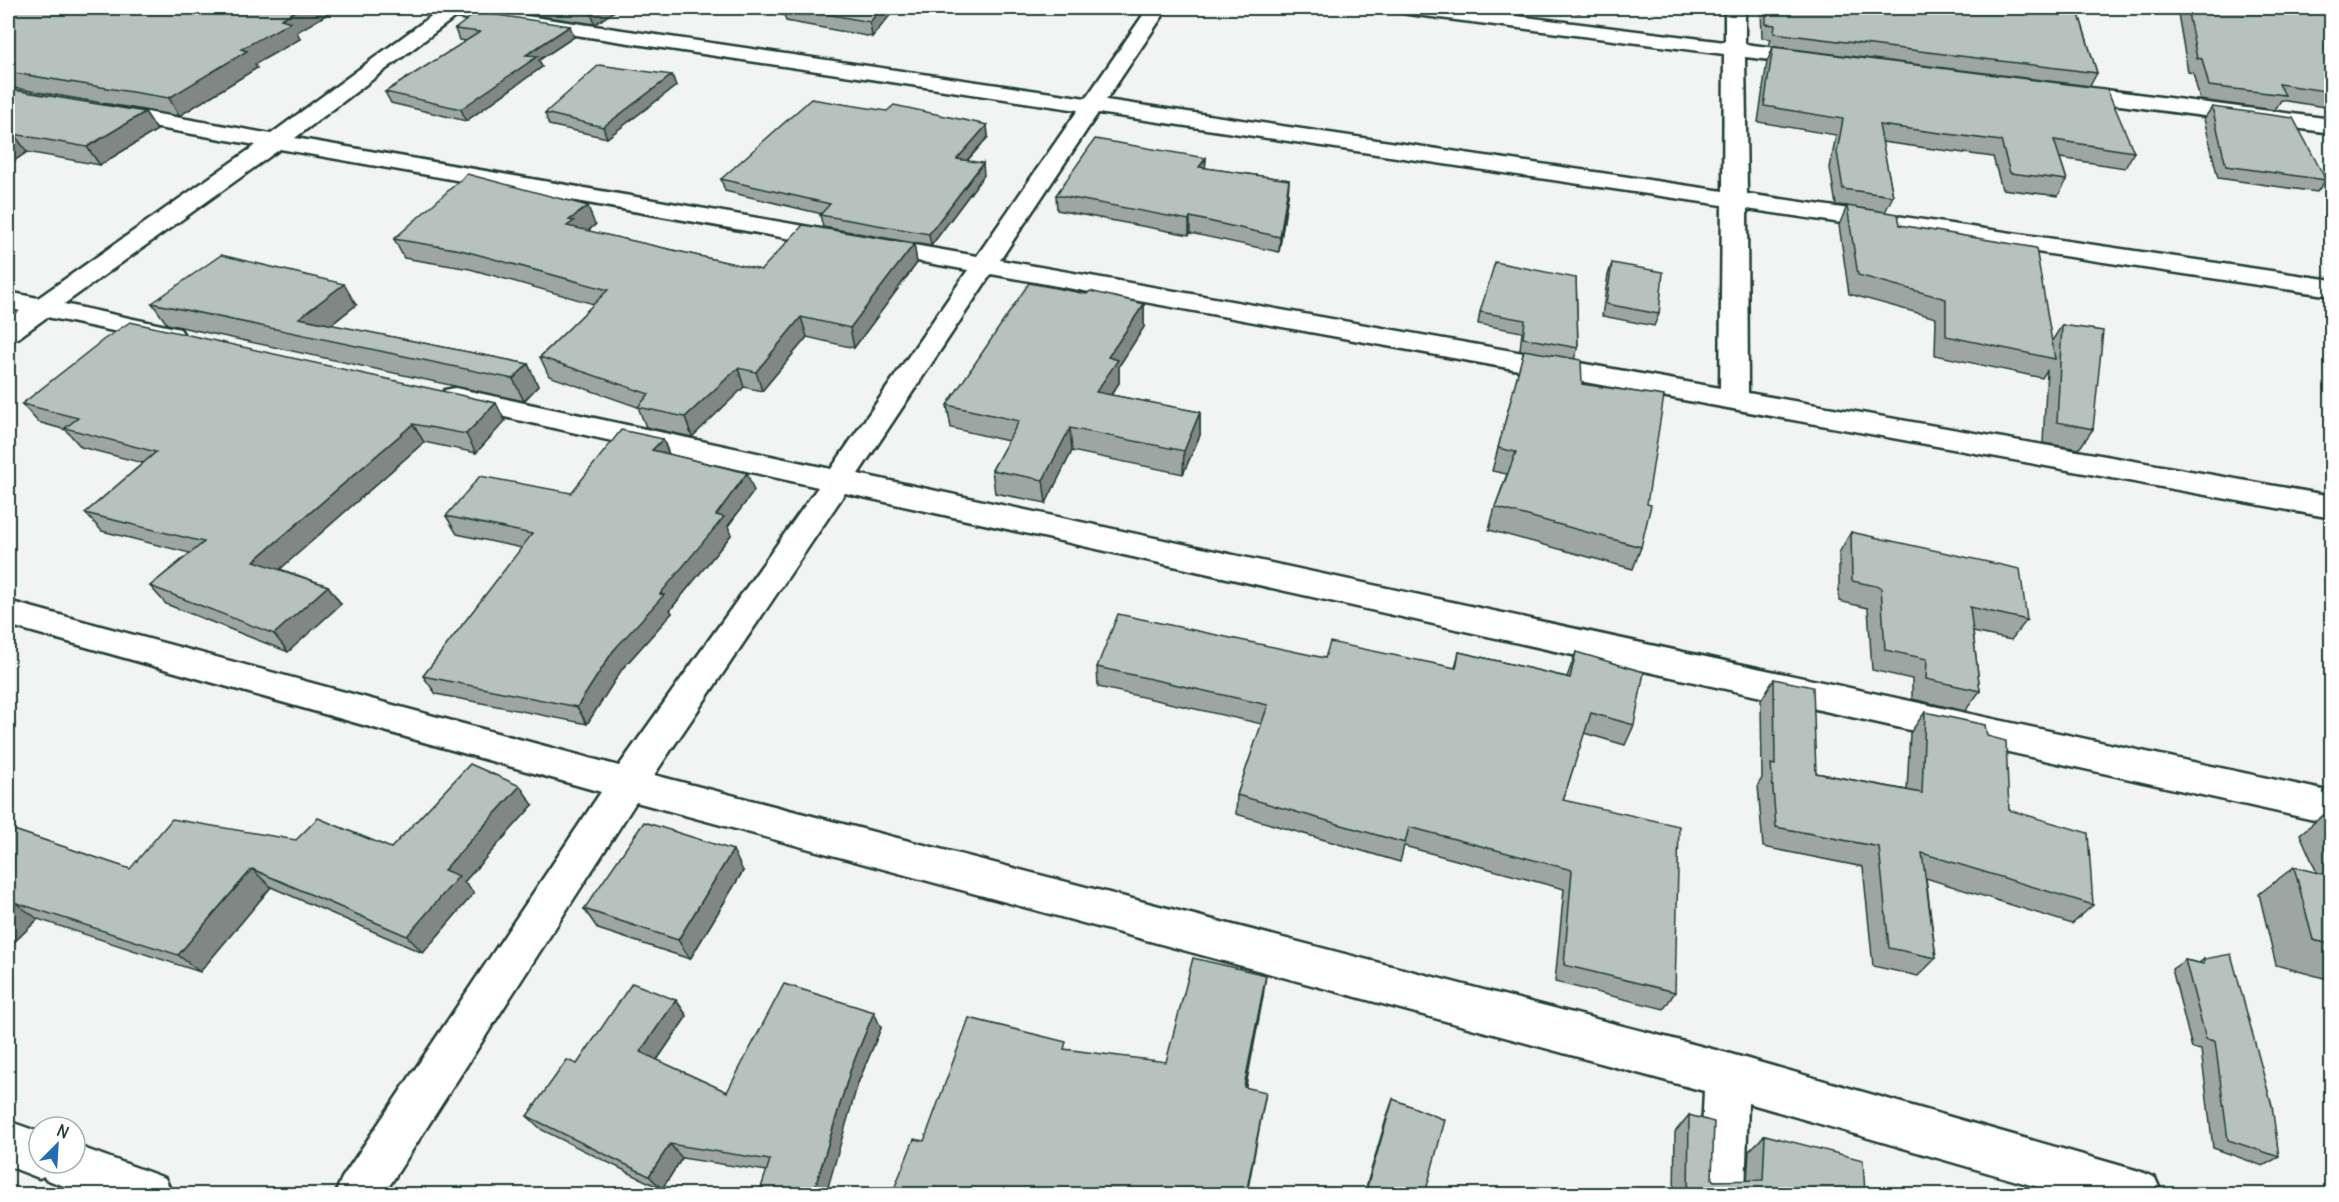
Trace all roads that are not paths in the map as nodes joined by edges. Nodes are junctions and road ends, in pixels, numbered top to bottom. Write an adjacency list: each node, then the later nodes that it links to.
1 (447, 8): 8 (street); 11 (street)
2 (1158, 8): 8 (street)
3 (1408, 8): 5 (street)
4 (1735, 8): 5 (street)
5 (1736, 49): 6 (street); 12 (street)
6 (1829, 61)
7 (2051, 90): 10 (street)
8 (1092, 104): 12 (street); 13 (street)
9 (77, 107): 11 (street)
10 (2331, 126)
11 (276, 141): 13 (street); 16 (street)
12 (1736, 198): 14 (street); 20 (street)
13 (983, 265): 20 (street); 21 (street)
14 (2331, 288)
15 (8, 300): 16 (street)
16 (42, 307): 17 (street); 18 (street)
17 (8, 332)
18 (195, 340)
19 (429, 392): 21 (street)
20 (1734, 399): 22 (street)
21 (838, 481): 24 (street); 25 (street)
22 (2331, 507)
23 (8, 614): 24 (street)
24 (627, 784): 26 (street); 31 (street)
25 (2331, 808)
26 (1727, 1075): 32 (street); 33 (street)
27 (8, 1144): 28 (street)
28 (27, 1151)
29 (87, 1172): 30 (street)
30 (149, 1194)
31 (358, 1194)
32 (1722, 1194)
33 (2139, 1194)

